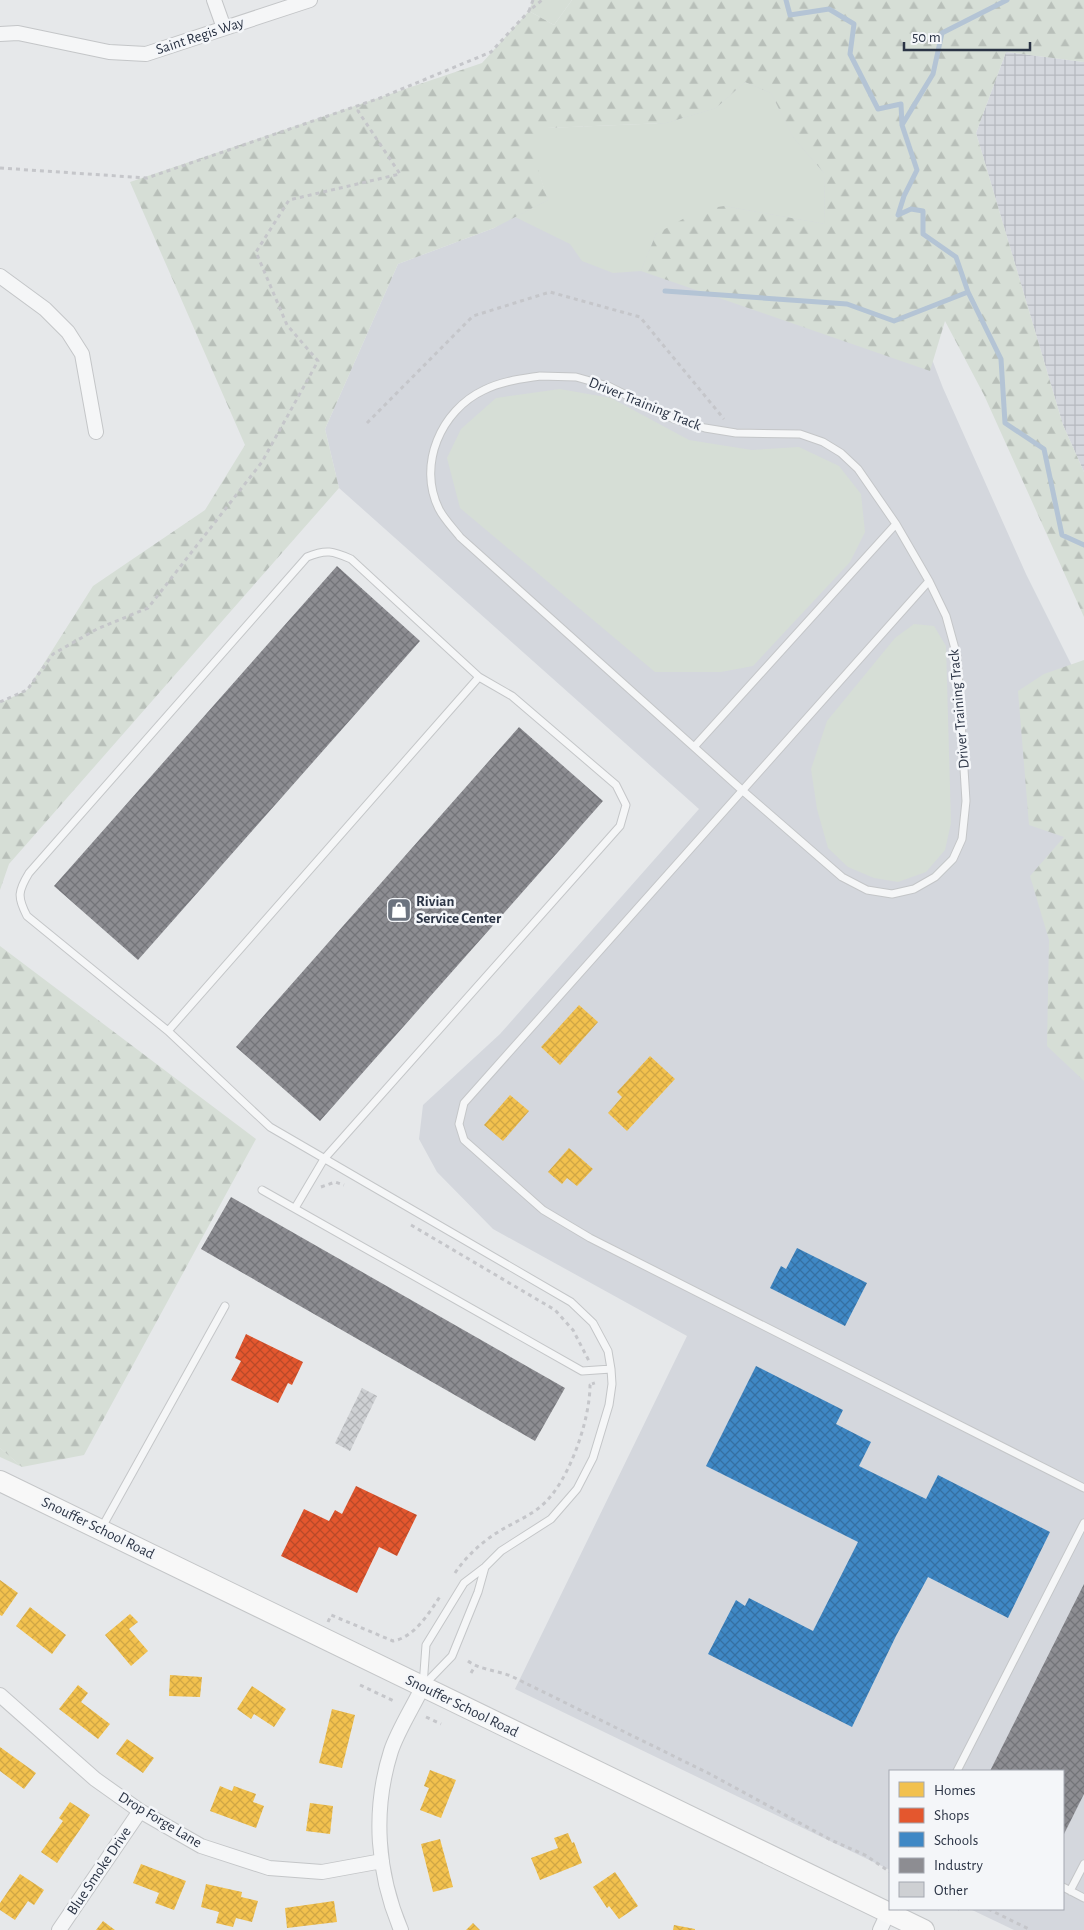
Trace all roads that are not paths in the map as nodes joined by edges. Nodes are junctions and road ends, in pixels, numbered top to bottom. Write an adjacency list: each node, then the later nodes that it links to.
1 (214, 0): 3 (street)
2 (310, 0): 3 (street, Saint Regis Way)
3 (224, 28): 4 (street, Saint Regis Way)
4 (0, 34)
5 (0, 276): 6 (street)
6 (96, 432)
7 (896, 524): 8 (lane, Driver Training Track); 10 (lane); 10 (lane, Driver Training Track)
8 (929, 581): 11 (lane); 11 (lane, Driver Training Track)
9 (479, 677): 12 (lane); 12 (lane); 13 (lane)
10 (694, 747): 11 (lane, Driver Training Track)
11 (742, 791): 19 (lane)
12 (168, 1031): 13 (lane)
13 (324, 1159): 15 (lane); 17 (lane)
14 (262, 1190): 15 (lane)
15 (295, 1208): 17 (lane)
16 (225, 1306): 21 (lane)
17 (611, 1369): 22 (lane)
18 (0, 1481): 21 (main road, Snouffer School Road)
19 (1084, 1488)
20 (1084, 1523): 25 (lane)
21 (101, 1529): 23 (main road, Snouffer School Road)
22 (485, 1568): 23 (lane); 23 (lane)
23 (423, 1686): 27 (street); 32 (main road, Snouffer School Road)
24 (0, 1695): 26 (street, Drop Forge Lane)
25 (958, 1770)
26 (140, 1811): 27 (street, Drop Forge Lane); 33 (street, Blue Smoke Drive)
27 (382, 1862): 34 (street)
28 (1084, 1864): 30 (lane)
29 (1064, 1888): 30 (lane)
30 (1070, 1891): 31 (lane)
31 (1084, 1898)
32 (886, 1917): 35 (main road, Snouffer School Road)
33 (59, 1930)
34 (401, 1930)
35 (924, 1930)

